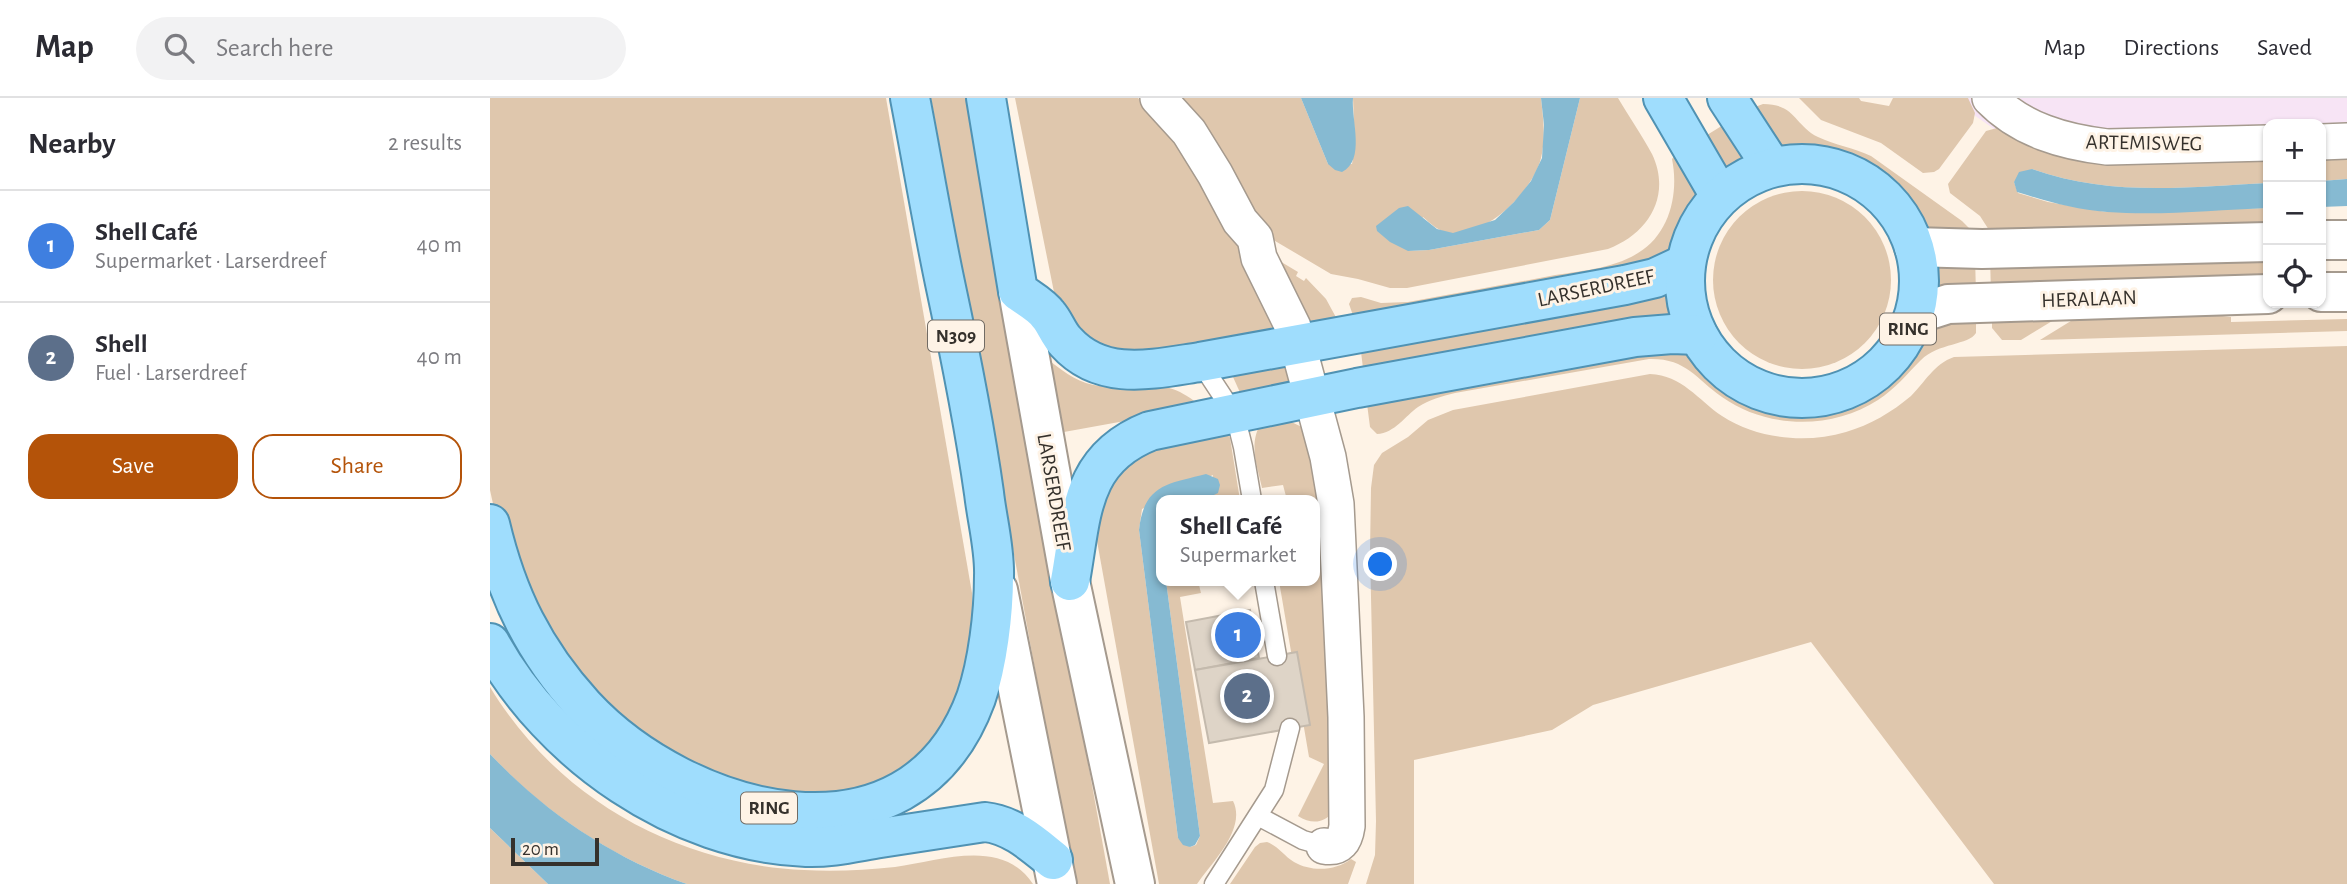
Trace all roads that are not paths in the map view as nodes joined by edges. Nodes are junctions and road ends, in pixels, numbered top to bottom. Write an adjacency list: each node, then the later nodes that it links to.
1 (910, 98): 29 (main road, N309)
2 (986, 98): 17 (main road, LARSERDREEF)
3 (1158, 98): 23 (street)
4 (1663, 98): 11 (main road)
5 (1727, 98): 10 (main road)
6 (1990, 98): 9 (street, ARTEMISWEG)
7 (2347, 141): 8 (street)
8 (2326, 142)
9 (2263, 143)
10 (1772, 167): 11 (main road, RING); 15 (main road, RING)
11 (1720, 196): 16 (main road, RING)
12 (2326, 240): 13 (main road)
13 (2347, 240)
14 (2263, 242): 15 (main road)
15 (1914, 247): 21 (main road, RING)
16 (1685, 264): 22 (main road, RING); 23 (main road, LARSERDREEF)
17 (1018, 291): 24 (main road, LARSERDREEF); 30 (main road, LARSERDREEF)
18 (2326, 292): 19 (main road)
19 (2347, 292)
20 (2263, 294): 21 (main road, HERALAAN)
21 (1913, 320): 22 (main road, RING)
22 (1698, 335): 25 (main road)
23 (1298, 344): 24 (main road, LARSERDREEF); 25 (street)
24 (1200, 362): 26 (lane)
25 (1312, 398): 26 (main road); 36 (street)
26 (1234, 415): 27 (lane); 30 (main road)
27 (1251, 495)
28 (490, 524): 29 (main road, RING)
29 (995, 574): 37 (main road)
30 (1070, 581): 38 (main road, LARSERDREEF)
31 (1265, 586): 33 (lane)
32 (490, 643): 37 (main road, RING)
33 (1277, 656)
34 (1290, 729): 35 (lane)
35 (1258, 816): 36 (lane); 39 (lane)
36 (1324, 846)
37 (1055, 872)
38 (1135, 884)
39 (1214, 884)

